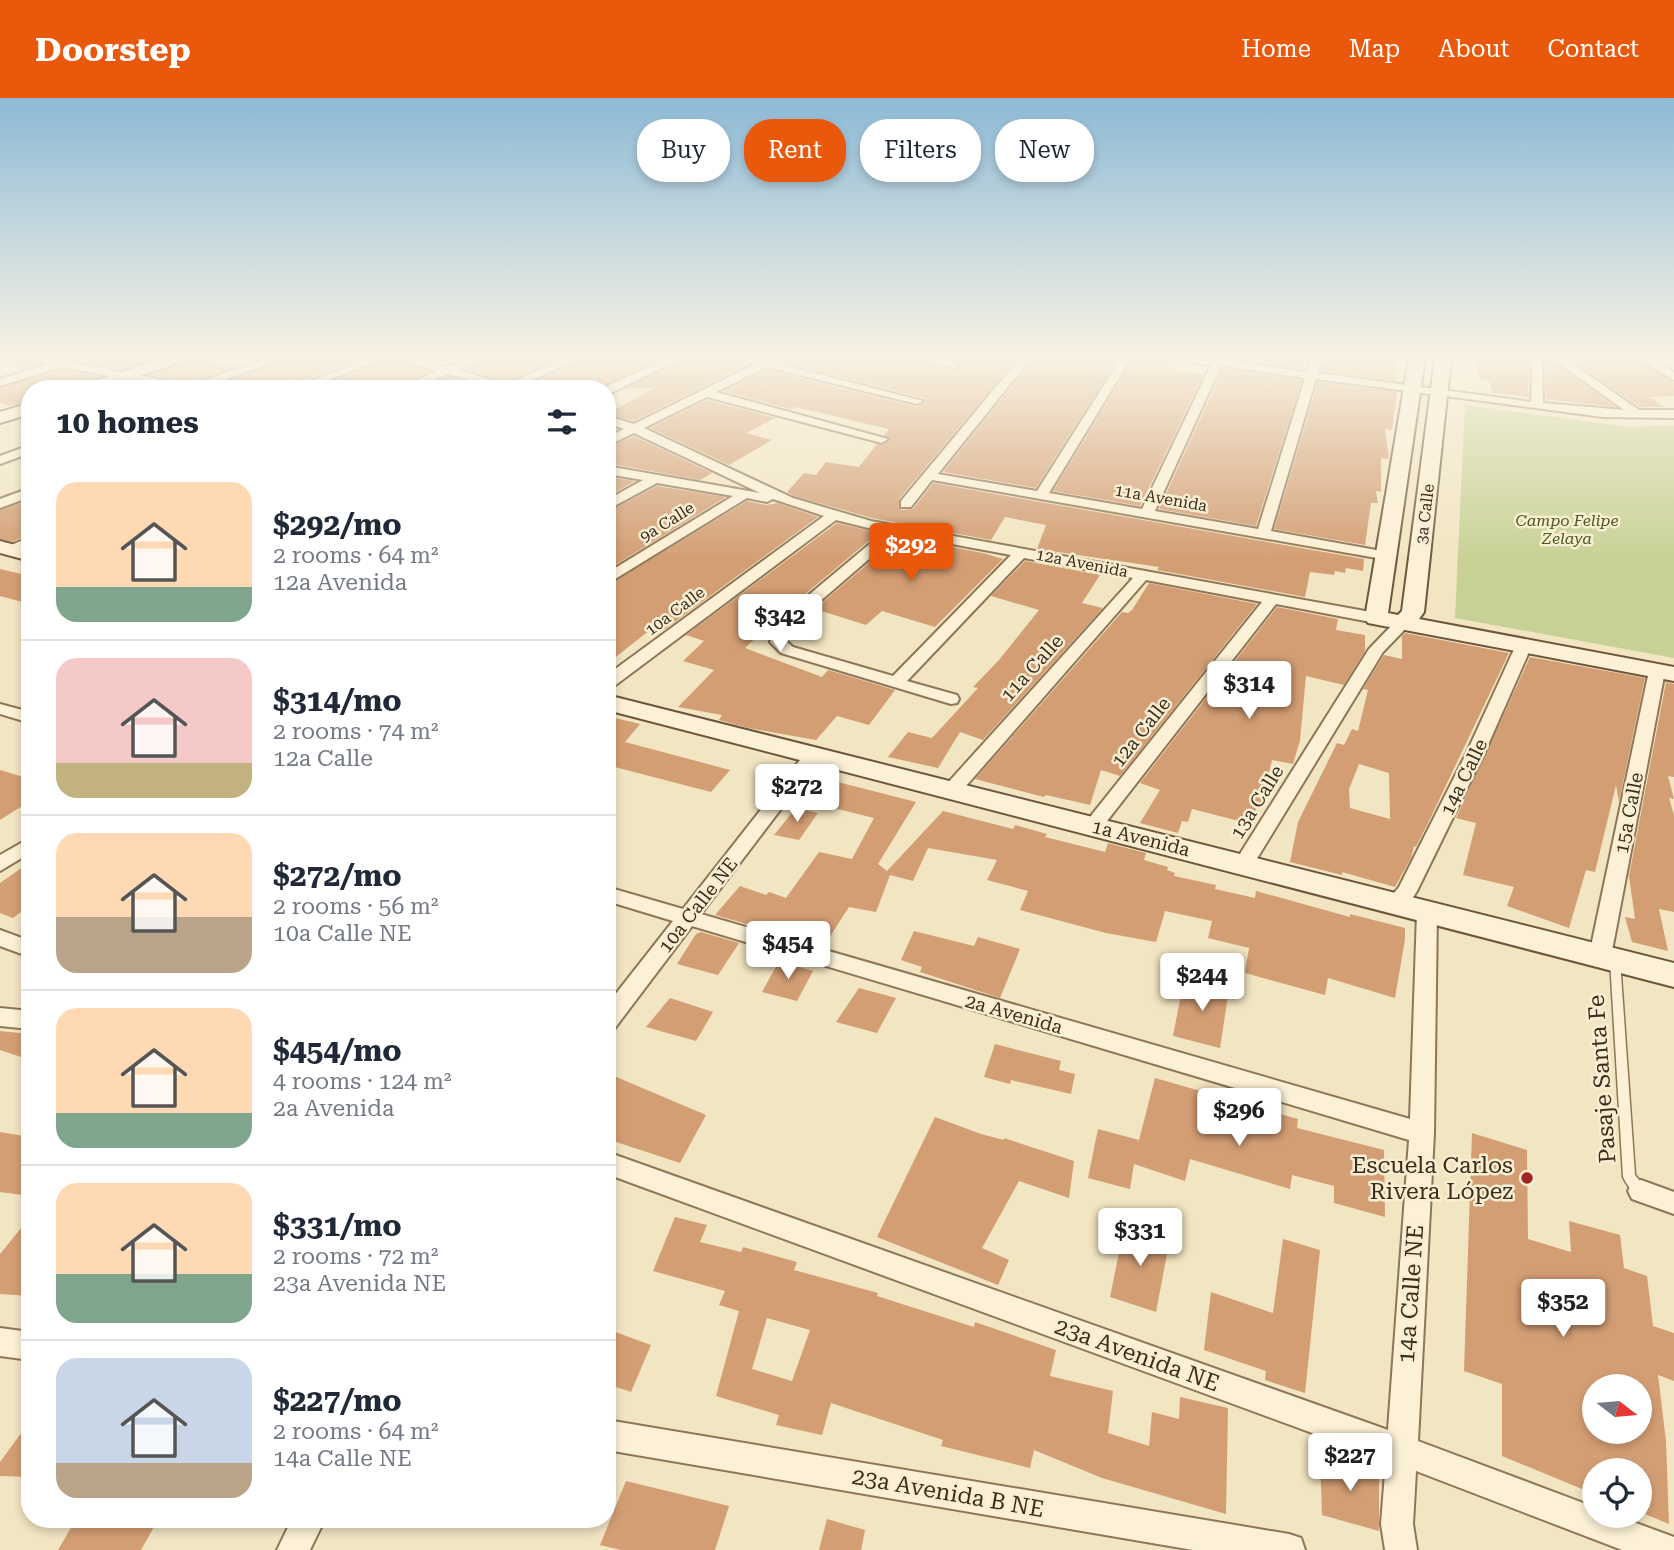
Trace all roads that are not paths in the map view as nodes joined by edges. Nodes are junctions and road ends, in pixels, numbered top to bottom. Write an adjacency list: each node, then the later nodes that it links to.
1 (627, 426): 10 (street)
2 (638, 426): 10 (street)
3 (832, 426): 12 (street)
4 (970, 426): 16 (street)
5 (1084, 426): 20 (street)
6 (1188, 426): 25 (street)
7 (1296, 426): 28 (street)
8 (1407, 426): 33 (street, 3a Calle)
9 (1436, 426): 38 (street, 3a Calle)
10 (633, 428): 11 (street); 22 (street)
11 (616, 437)
12 (883, 439)
13 (21, 452): 14 (street)
14 (0, 460)
15 (616, 472): 17 (street)
16 (929, 476): 20 (street, 11a Avenida); 24 (street)
17 (654, 479): 18 (street); 21 (street)
18 (745, 494): 22 (street); 34 (street, 9a Calle)
19 (21, 496): 23 (street)
20 (1040, 496): 25 (street, 11a Avenida)
21 (616, 501)
22 (789, 501): 26 (street, 12a Avenida)
23 (0, 504)
24 (906, 504)
25 (1147, 513): 28 (street, 11a Avenida)
26 (832, 516): 27 (street, 12a Avenida); 41 (street, 10a Calle)
27 (895, 530): 31 (street, 12a Avenida); 42 (street)
28 (1263, 534): 33 (street, 11a Avenida)
29 (21, 543): 30 (street)
30 (4, 548): 32 (street)
31 (1022, 552): 35 (street, 12a Avenida); 42 (street)
32 (21, 553)
33 (1388, 556): 37 (street, 3a Calle)
34 (616, 574)
35 (1143, 575): 36 (street, 12a Avenida); 48 (street, 11a Calle)
36 (1273, 598): 37 (street, 12a Avenida); 49 (street, 12a Calle)
37 (1376, 618): 38 (street)
38 (1402, 624): 39 (street); 52 (street, 13a Calle)
39 (1524, 645): 40 (street); 54 (street, 14a Calle)
40 (1666, 672): 59 (street, 15a Calle)
41 (616, 676)
42 (896, 683): 43 (street)
43 (951, 699)
44 (616, 704): 47 (street, 1a Avenida)
45 (0, 709): 46 (street)
46 (21, 715)
47 (813, 755): 48 (street, 1a Avenida); 56 (street, 10a Calle NE)
48 (952, 790): 49 (street, 1a Avenida)
49 (1093, 826): 52 (street, 1a Avenida)
50 (21, 850): 51 (street)
51 (0, 864)
52 (1242, 865): 54 (street, 1a Avenida)
53 (616, 897): 56 (street, 2a Avenida)
54 (1395, 904): 55 (street, 1a Avenida)
55 (1427, 912): 59 (street, 1a Avenida); 64 (street, 14a Calle NE)
56 (687, 919): 61 (street, 10a Calle NE); 64 (street, 2a Avenida)
57 (0, 938): 58 (street)
58 (21, 946)
59 (1608, 958): 60 (street, 1a Avenida); 66 (lane, Pasaje Santa Fe)
60 (1674, 975)
61 (616, 1010)
62 (0, 1017): 63 (street)
63 (21, 1019)
64 (1422, 1133): 71 (street, 14a Calle NE)
65 (616, 1166): 71 (street, 23a Avenida NE)
66 (1641, 1191): 67 (street)
67 (1674, 1203)
68 (0, 1342): 69 (street)
69 (21, 1345)
70 (616, 1438): 74 (street, 23a Avenida B NE)
71 (1401, 1450): 75 (street, 14a Calle NE); 76 (street, 23a Avenida NE)
72 (304, 1528): 73 (street)
73 (293, 1550)
74 (1289, 1550)
75 (1401, 1550)
76 (1665, 1550)

